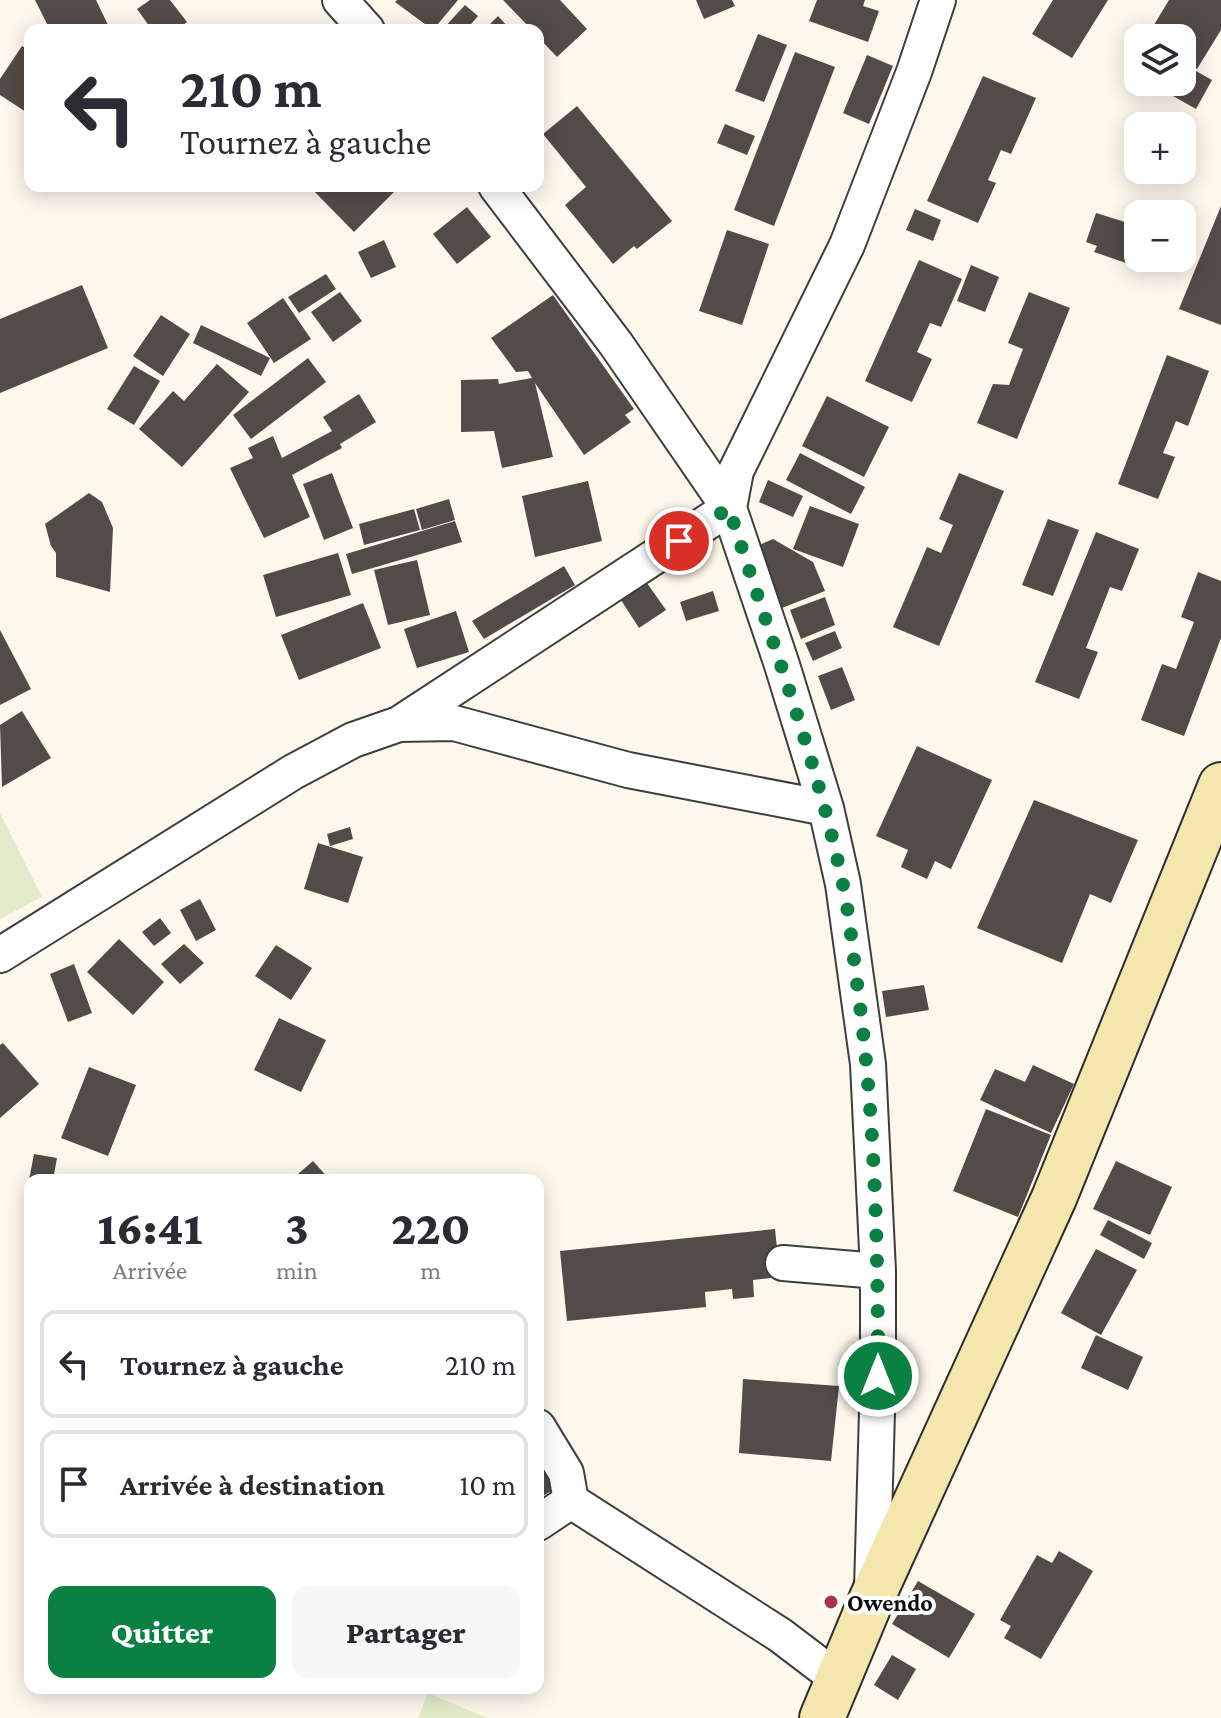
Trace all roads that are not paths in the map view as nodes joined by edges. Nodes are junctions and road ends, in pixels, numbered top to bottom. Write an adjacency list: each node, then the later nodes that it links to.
1 (340, 0): 3 (street)
2 (938, 0): 5 (street)
3 (362, 24)
4 (501, 192): 5 (street)
5 (729, 508): 6 (street); 8 (street)
6 (399, 724): 8 (street); 9 (street)
7 (1221, 785): 15 (street)
8 (826, 808): 11 (street)
9 (0, 955)
10 (783, 1263): 11 (street)
11 (878, 1271): 15 (street)
12 (544, 1437): 13 (street)
13 (571, 1501): 14 (street); 16 (street)
14 (544, 1519)
15 (872, 1598): 16 (street)
16 (830, 1698)

